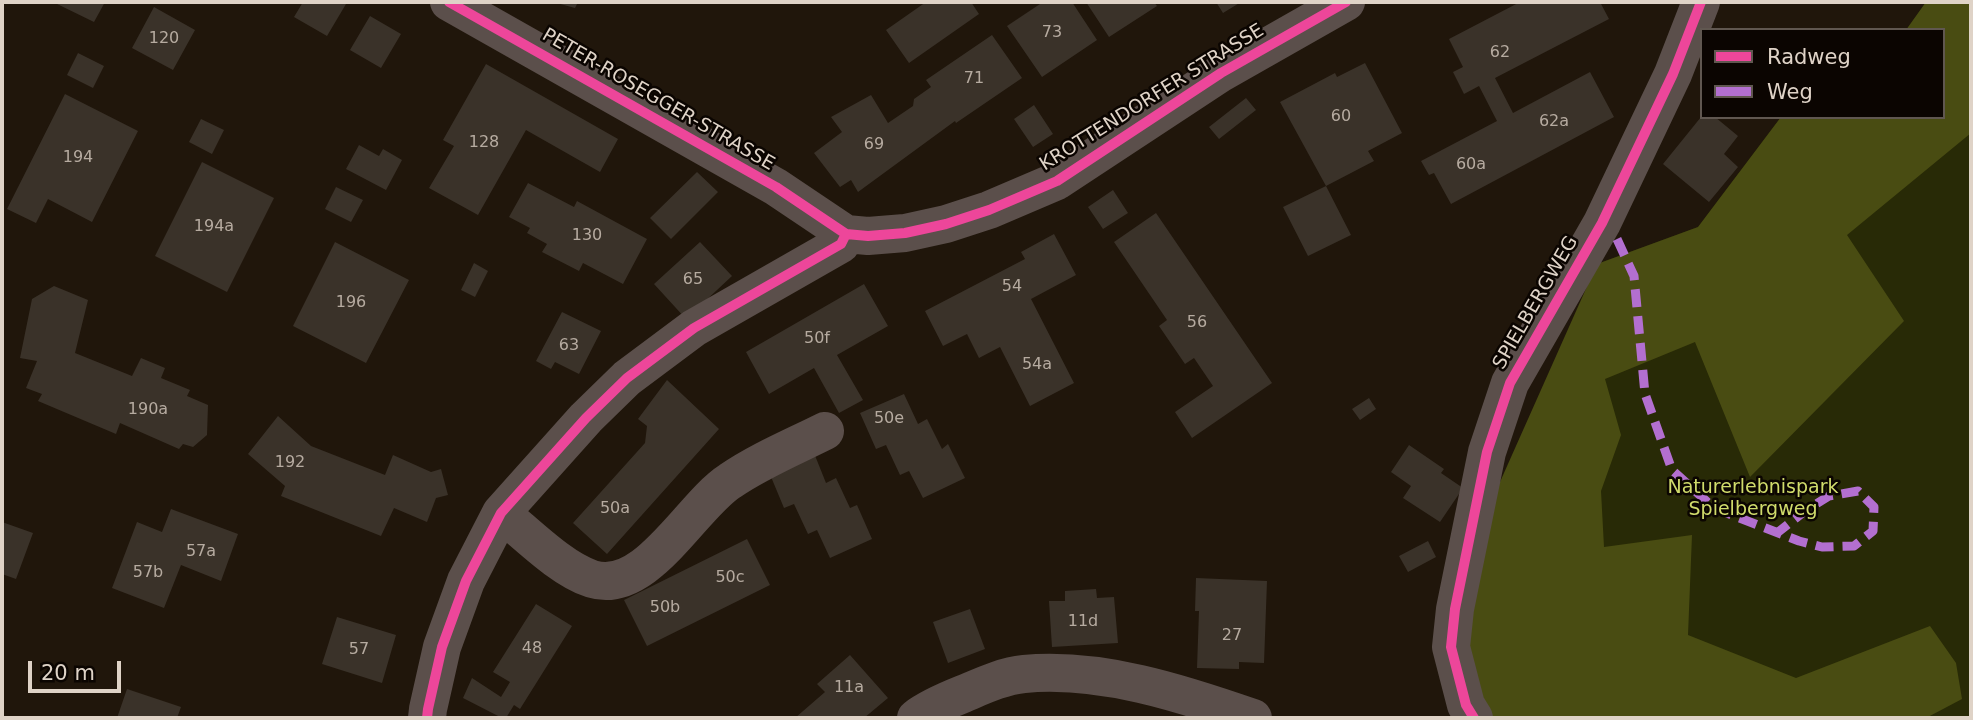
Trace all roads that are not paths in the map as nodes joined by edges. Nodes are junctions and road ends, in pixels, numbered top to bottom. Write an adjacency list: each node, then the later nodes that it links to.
1 (449, 2): 4 (street, PETER-ROSEGGER-STRASSE)
2 (1346, 2): 4 (street, KROTTENDORFER STRASSE)
3 (1701, 2): 7 (street, SPIELBERGWEG)
4 (846, 234): 6 (street)
5 (824, 431): 6 (street)
6 (501, 513): 8 (street)
7 (1460, 714)
8 (427, 718)
9 (916, 718): 10 (street)
10 (1252, 718)

